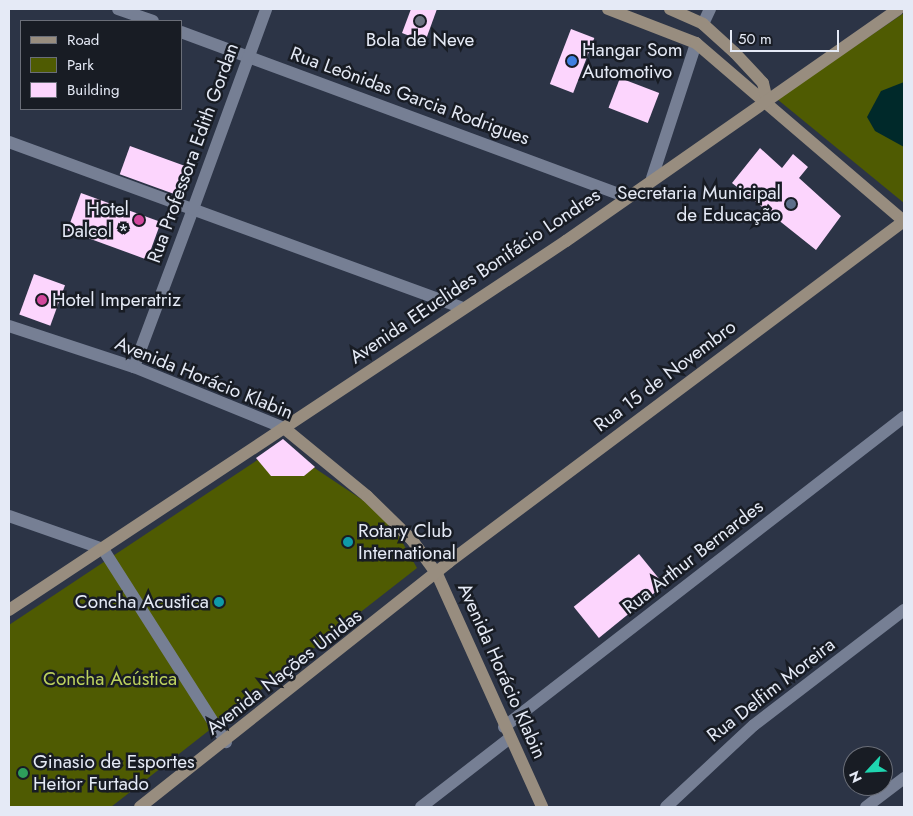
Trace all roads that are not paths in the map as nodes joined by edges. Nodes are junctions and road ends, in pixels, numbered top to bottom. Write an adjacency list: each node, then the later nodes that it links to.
1 (118, 9): 7 (street)
2 (266, 9): 11 (street, Rua Professora Edith Gordan)
3 (608, 9): 10 (main road)
4 (670, 9): 8 (main road)
5 (710, 9): 8 (street)
6 (895, 10): 12 (main road, Avenida EEuclides Bonifácio Londres)
7 (150, 20)
8 (703, 24): 12 (main road)
9 (182, 32): 11 (street, Rua Leônidas Garcia Rodrigues)
10 (696, 43): 12 (main road); 14 (street)
11 (249, 56): 15 (street, Rua Leônidas Garcia Rodrigues); 16 (street, Rua Professora Edith Gordan)
12 (768, 100): 14 (main road, Avenida EEuclides Bonifácio Londres); 17 (main road)
13 (9, 142): 16 (street)
14 (652, 178): 15 (main road, Avenida EEuclides Bonifácio Londres)
15 (626, 197): 18 (main road, Avenida EEuclides Bonifácio Londres)
16 (192, 209): 18 (street); 20 (street, Rua Professora Edith Gordan)
17 (904, 221): 25 (main road, Rua 15 de Novembro)
18 (464, 308): 22 (main road, Avenida EEuclides Bonifácio Londres)
19 (9, 326): 20 (street, Avenida Horácio Klabin)
20 (134, 367): 22 (street, Avenida Horácio Klabin)
21 (904, 416): 29 (street, Rua Arthur Bernardes)
22 (284, 428): 24 (main road, Avenida EEuclides Bonifácio Londres); 26 (main road, Avenida Horácio Klabin)
23 (9, 516): 24 (street)
24 (103, 549): 27 (main road); 30 (street)
25 (449, 562): 26 (main road, Avenida Nações Unidas)
26 (437, 574): 29 (main road, Avenida Horácio Klabin); 30 (main road, Avenida Nações Unidas)
27 (9, 610)
28 (904, 610): 35 (street, Rua Delfim Moreira)
29 (507, 732): 33 (street, Rua Arthur Bernardes); 34 (main road, Avenida Horácio Klabin)
30 (226, 742): 32 (main road, Avenida Nações Unidas)
31 (904, 778): 36 (street)
32 (140, 807)
33 (421, 807)
34 (542, 807)
35 (666, 807)
36 (866, 807)

